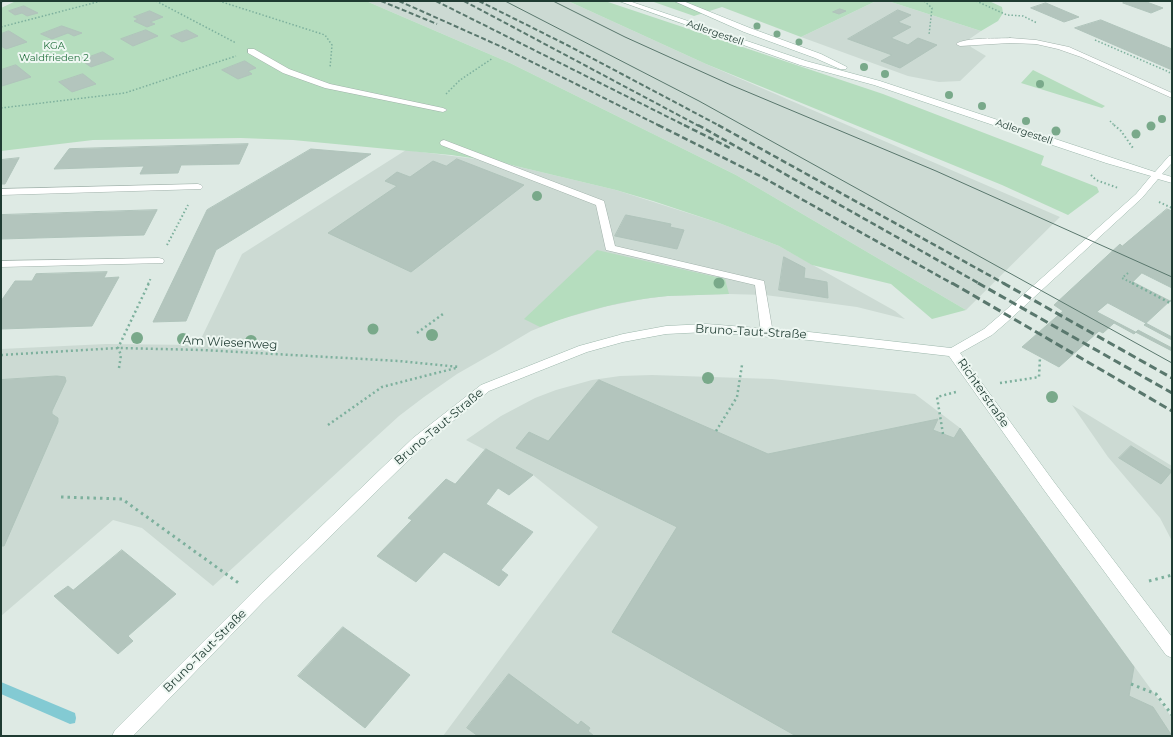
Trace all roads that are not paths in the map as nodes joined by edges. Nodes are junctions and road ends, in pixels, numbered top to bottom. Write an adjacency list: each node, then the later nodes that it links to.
1 (622, 1): 5 (street, Adlergestell)
2 (677, 1): 5 (street, Adlergestell)
3 (960, 44): 6 (street)
4 (251, 51): 7 (street)
5 (877, 83): 10 (street, Adlergestell)
6 (1172, 96)
7 (443, 110)
8 (444, 143): 16 (street)
9 (1172, 158): 10 (street, Richterstraße)
10 (1155, 176): 11 (street, Adlergestell); 17 (street, Richterstraße)
11 (1172, 180)
12 (198, 187): 13 (street)
13 (1, 192)
14 (159, 261): 15 (street)
15 (1, 264)
16 (767, 332): 17 (street, Bruno-Taut-Straße); 19 (street, Bruno-Taut-Straße)
17 (953, 352): 18 (street, Richterstraße)
18 (1172, 650)
19 (120, 736)

